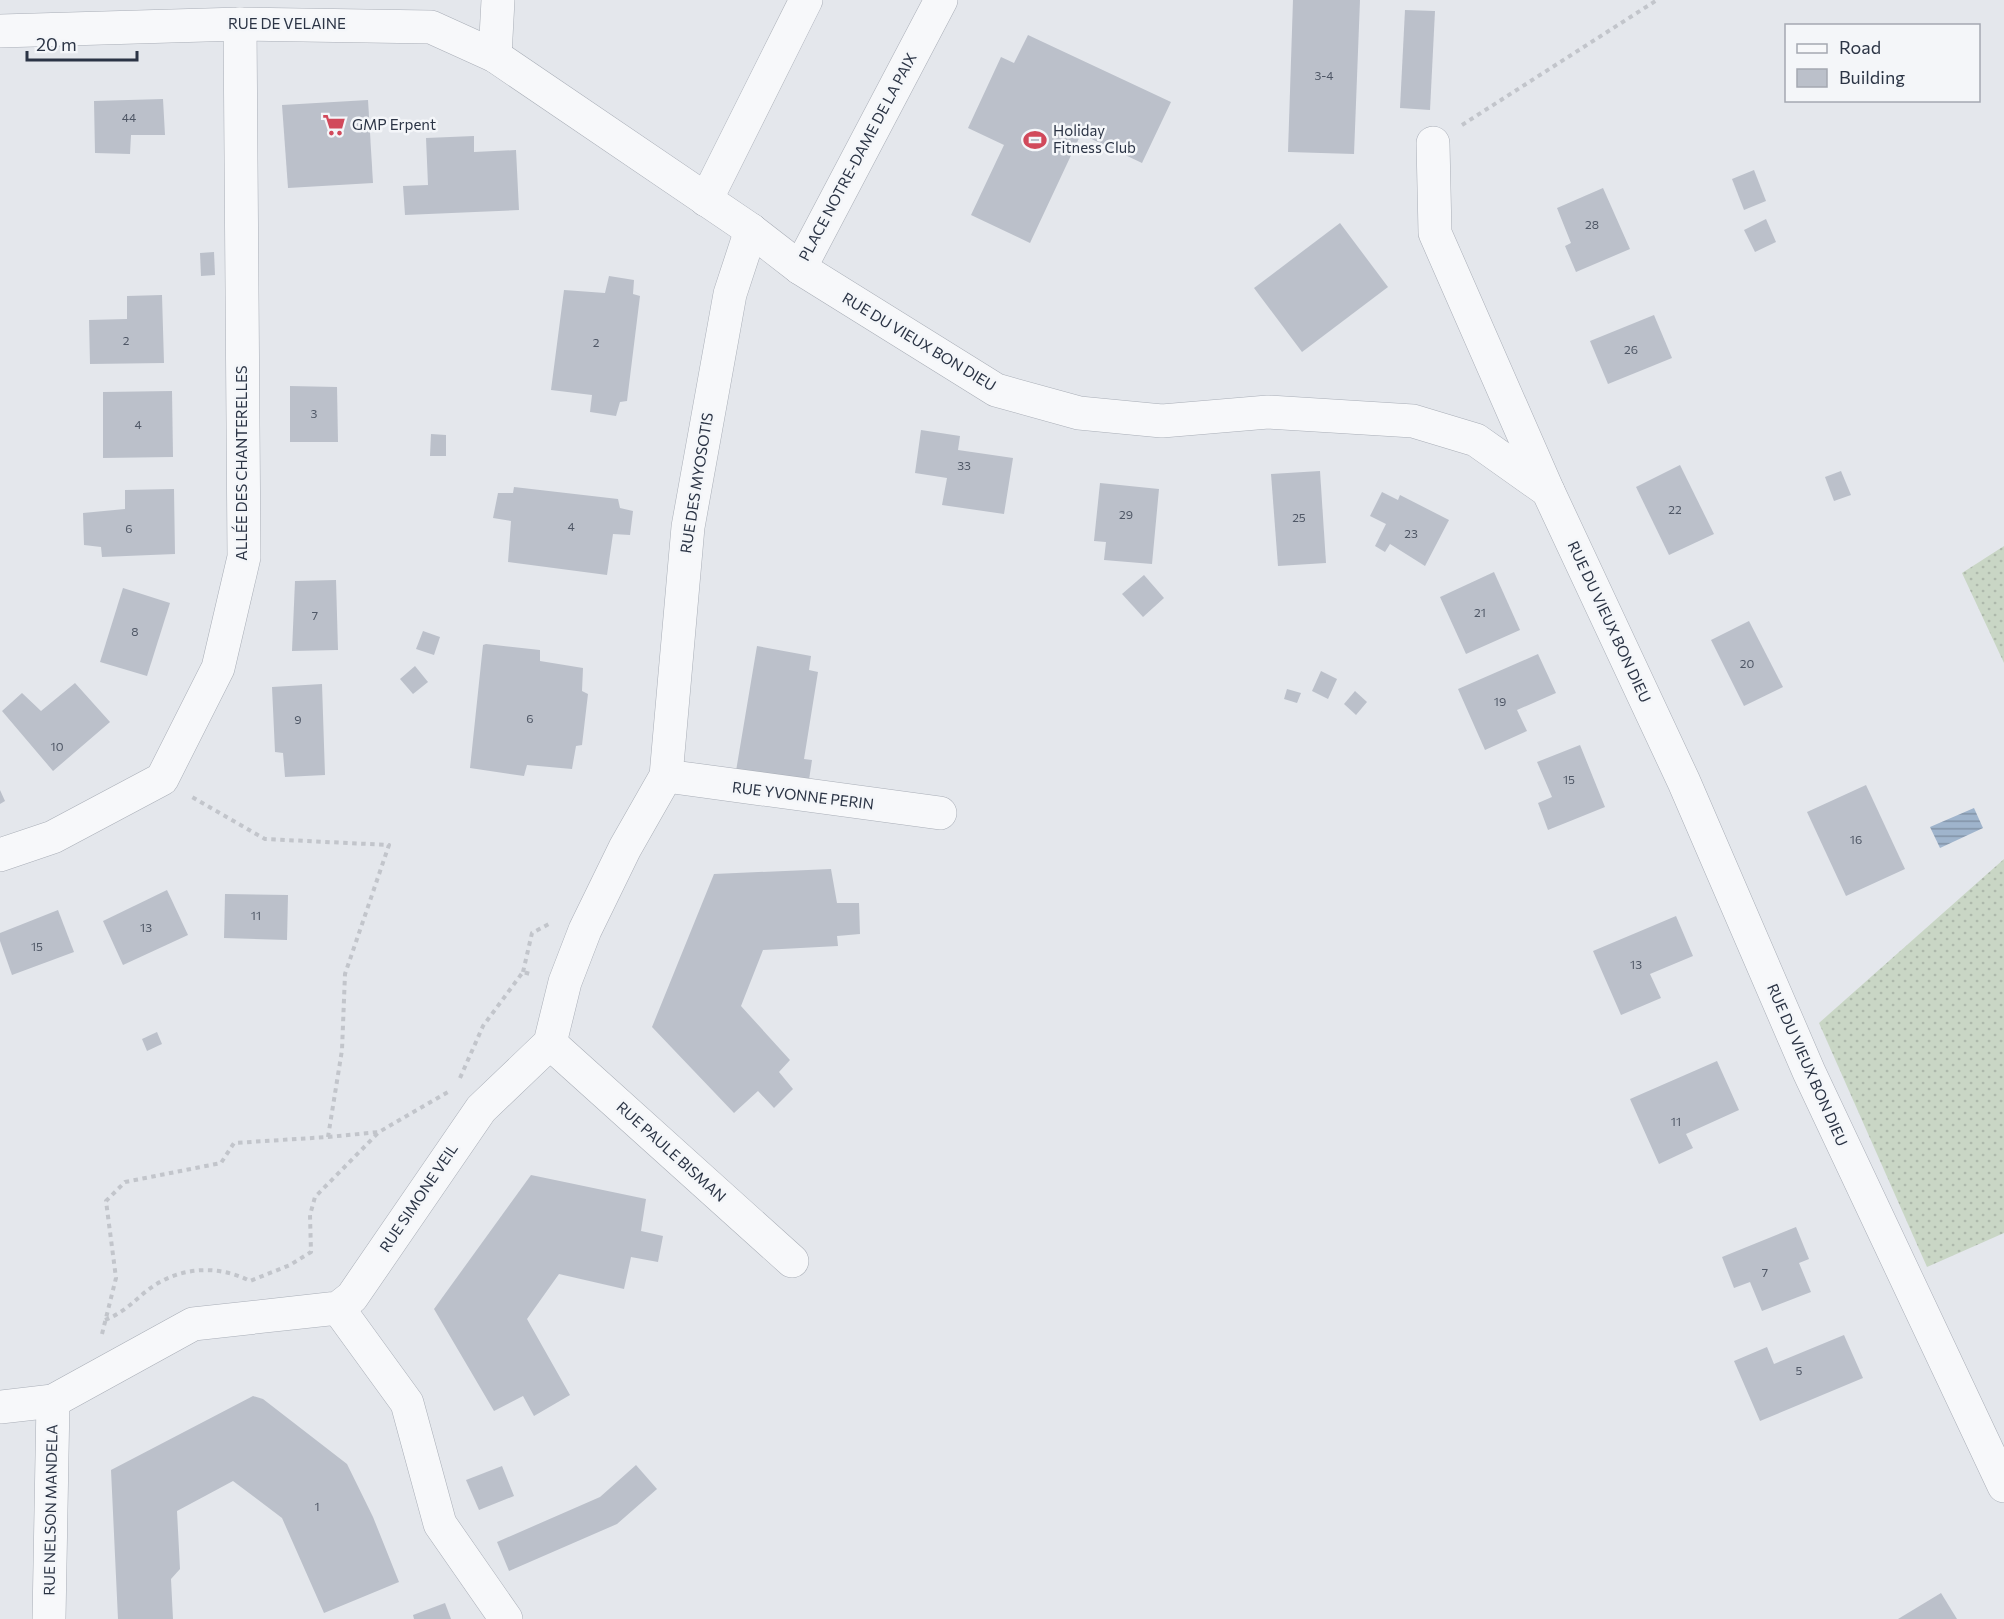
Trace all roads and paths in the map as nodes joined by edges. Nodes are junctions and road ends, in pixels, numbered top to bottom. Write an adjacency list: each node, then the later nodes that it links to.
1 (498, 0): 8 (street)
2 (806, 0): 10 (street)
3 (941, 0): 12 (street, PLACE NOTRE-DAME DE LA PAIX)
4 (1657, 0): 9 (path)
5 (431, 13): 6 (street, RUE DE VELAINE); 8 (street, RUE DE VELAINE)
6 (240, 24): 7 (street, RUE DE VELAINE); 15 (street, ALLÉE DES CHANTERELLES)
7 (0, 32)
8 (495, 56): 10 (street)
9 (1433, 143): 13 (street)
10 (706, 200): 11 (street, PLACE NOTRE-DAME DE LA PAIX)
11 (751, 230): 12 (street, PLACE NOTRE-DAME DE LA PAIX); 14 (street, RUE DES MYOSOTIS)
12 (800, 268): 13 (street, RUE DU VIEUX BON DIEU)
13 (1548, 490): 28 (street, RUE DU VIEUX BON DIEU)
14 (666, 776): 16 (street, RUE YVONNE PERIN); 18 (street)
15 (162, 779): 17 (street); 21 (path)
16 (940, 813)
17 (0, 855)
18 (565, 982): 19 (street); 20 (path)
19 (550, 1043): 22 (street, RUE PAULE BISMAN); 23 (street, RUE SIMONE VEIL)
20 (379, 1132): 21 (path); 24 (path)
21 (328, 1137): 24 (path)
22 (792, 1261)
23 (338, 1308): 26 (street); 30 (street)
24 (105, 1320): 25 (path)
25 (100, 1339)
26 (52, 1401): 27 (street); 29 (street, RUE NELSON MANDELA)
27 (0, 1407)
28 (2004, 1486)
29 (49, 1619)
30 (506, 1619)

